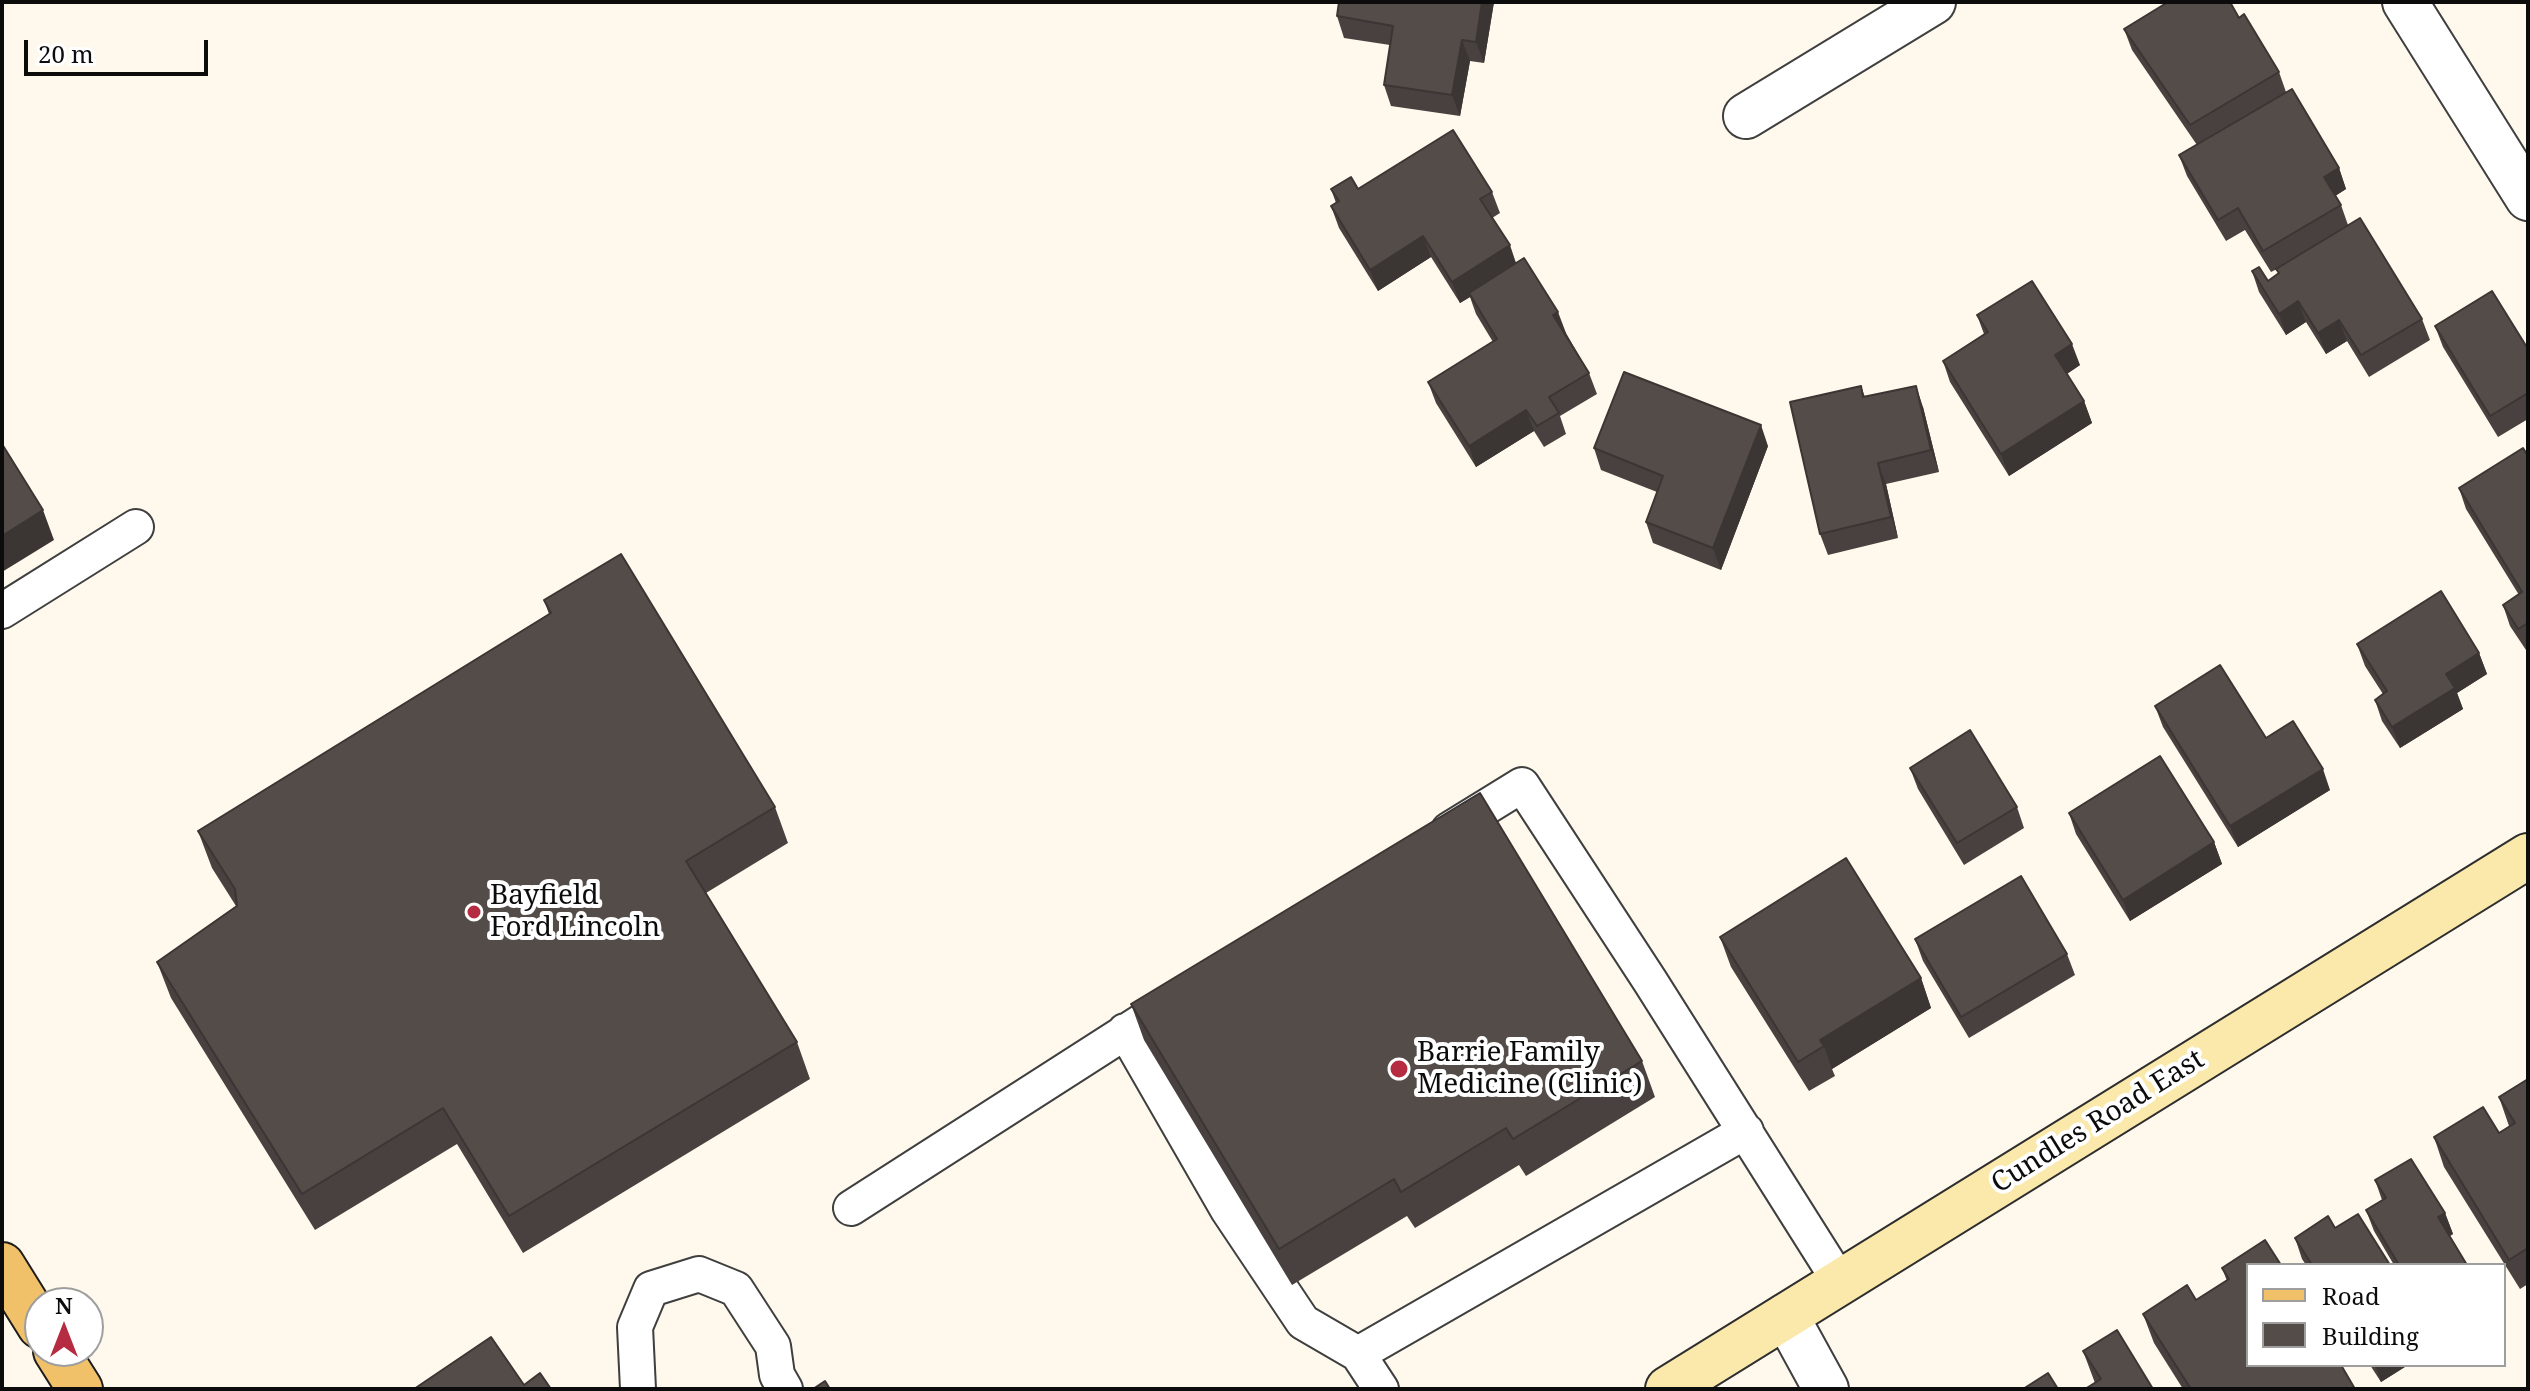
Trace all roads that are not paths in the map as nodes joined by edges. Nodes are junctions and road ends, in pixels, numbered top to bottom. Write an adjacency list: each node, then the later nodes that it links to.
1 (1933, 2): 3 (street)
2 (2405, 2): 4 (street)
3 (1746, 116)
4 (2528, 198)
5 (136, 527): 6 (lane)
6 (2, 611)
7 (1416, 850): 11 (lane)
8 (2528, 856): 14 (main road, Cundles Road East)
9 (1205, 981): 10 (lane)
10 (1125, 1031): 12 (lane); 17 (lane)
11 (1746, 1131): 14 (lane); 17 (lane)
12 (851, 1208)
13 (2, 1265): 15 (main road)
14 (1840, 1282): 16 (main road, Cundles Road East)
15 (24, 1300)
16 (1786, 1316): 23 (main road, Cundles Road East); 24 (street)
17 (1358, 1354): 22 (lane)
18 (66, 1367): 20 (main road)
19 (779, 1384): 21 (lane)
20 (80, 1389)
21 (638, 1389)
22 (1381, 1389)
23 (1668, 1389)
24 (1826, 1389)

